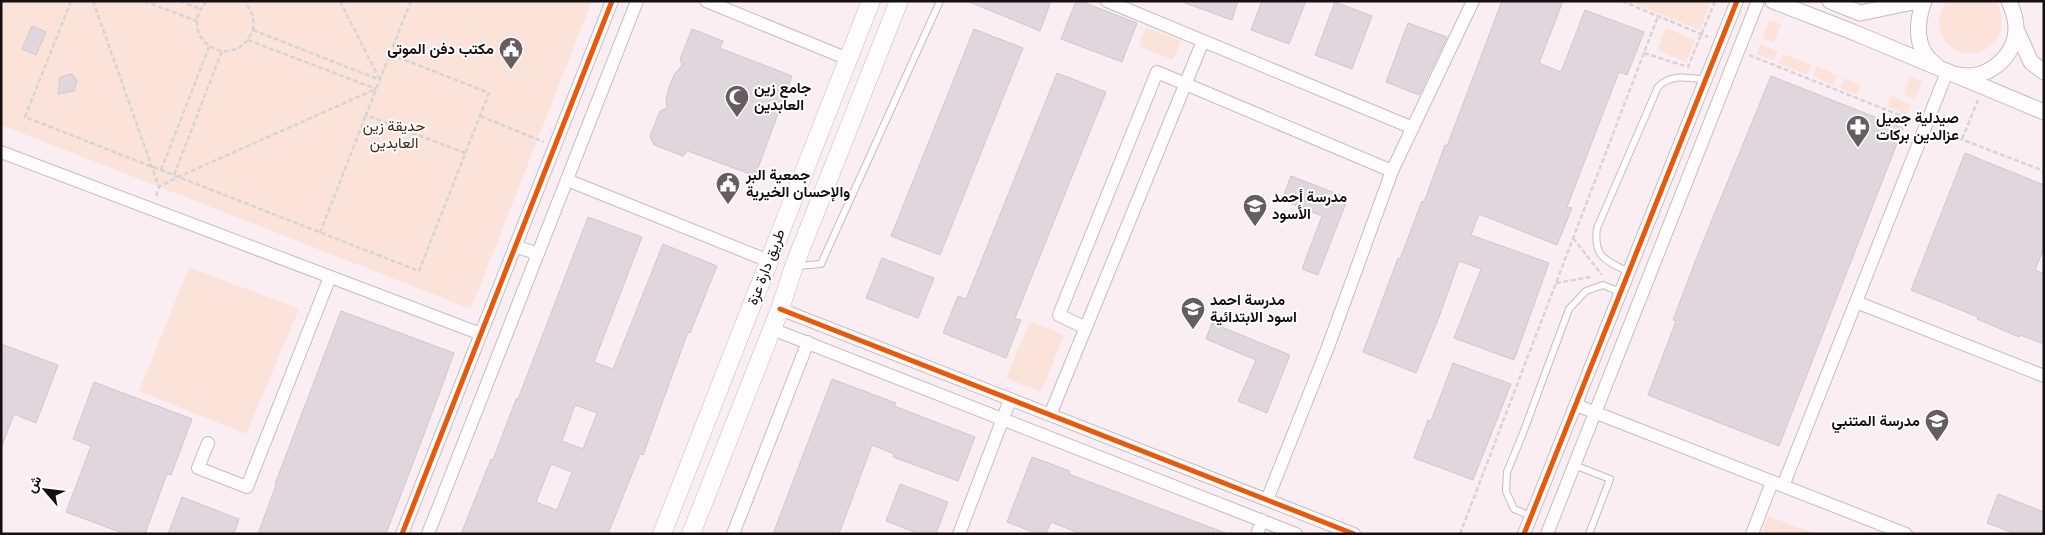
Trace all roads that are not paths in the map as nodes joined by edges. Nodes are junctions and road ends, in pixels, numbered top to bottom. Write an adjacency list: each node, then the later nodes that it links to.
1 (612, 1): 19 (street)
2 (637, 1): 20 (street)
3 (706, 1): 18 (street)
4 (871, 1): 18 (main road, طريق دارة عزة)
5 (899, 1): 33 (main road)
6 (940, 1): 33 (lane)
7 (1107, 1): 17 (street)
8 (1473, 1): 26 (street)
9 (1737, 1): 23 (street)
10 (1758, 1): 46 (street)
11 (1773, 1): 21 (street)
12 (1830, 1): 13 (street)
13 (1918, 1)
14 (1924, 1): 21 (street)
15 (2009, 1): 16 (street)
16 (2016, 29): 21 (street); 22 (street)
17 (1203, 41): 24 (street); 26 (street)
18 (848, 59): 32 (main road, طريق دارة عزة)
19 (588, 62): 20 (street); 30 (street)
20 (610, 69): 29 (street)
21 (1947, 72): 25 (street); 37 (street)
22 (2044, 72)
23 (1706, 80): 34 (street); 34 (lane)
24 (1185, 84): 28 (street); 40 (street); 40 (street)
25 (2044, 112)
26 (1413, 128): 28 (street)
27 (1, 152): 35 (street)
28 (1392, 171): 52 (street)
29 (567, 180): 31 (street); 32 (street)
30 (516, 246): 31 (street); 41 (street)
31 (538, 254): 56 (street)
32 (769, 261): 57 (main road, طريق دارة عزة)
33 (794, 266): 38 (main road)
34 (1630, 272): 36 (street)
35 (330, 277): 41 (street); 49 (street)
36 (1620, 292): 45 (street); 53 (lane)
37 (1856, 302): 43 (street); 51 (street)
38 (780, 309): 39 (main road); 44 (street)
39 (772, 328): 42 (street); 58 (main road)
40 (1086, 328): 47 (street)
41 (481, 334): 55 (street)
42 (808, 342): 48 (street); 59 (street)
43 (2044, 376)
44 (1010, 400): 47 (street); 48 (street)
45 (1576, 405): 46 (street); 53 (street)
46 (1595, 413): 50 (street); 51 (street)
47 (1050, 415): 52 (street)
48 (1003, 419): 54 (street); 60 (street)
49 (208, 443)
50 (1574, 465): 65 (street); 66 (lane)
51 (1777, 484): 67 (street); 68 (street)
52 (1267, 500): 63 (street)
53 (1532, 516): 64 (street)
54 (1262, 520): 61 (street); 62 (street)
55 (402, 534)
56 (428, 534)
57 (662, 534)
58 (692, 534)
59 (734, 534)
60 (959, 534)
61 (1257, 534)
62 (1296, 534)
63 (1354, 534)
64 (1524, 534)
65 (1547, 534)
66 (1589, 534)
67 (1752, 534)
68 (1906, 534)

